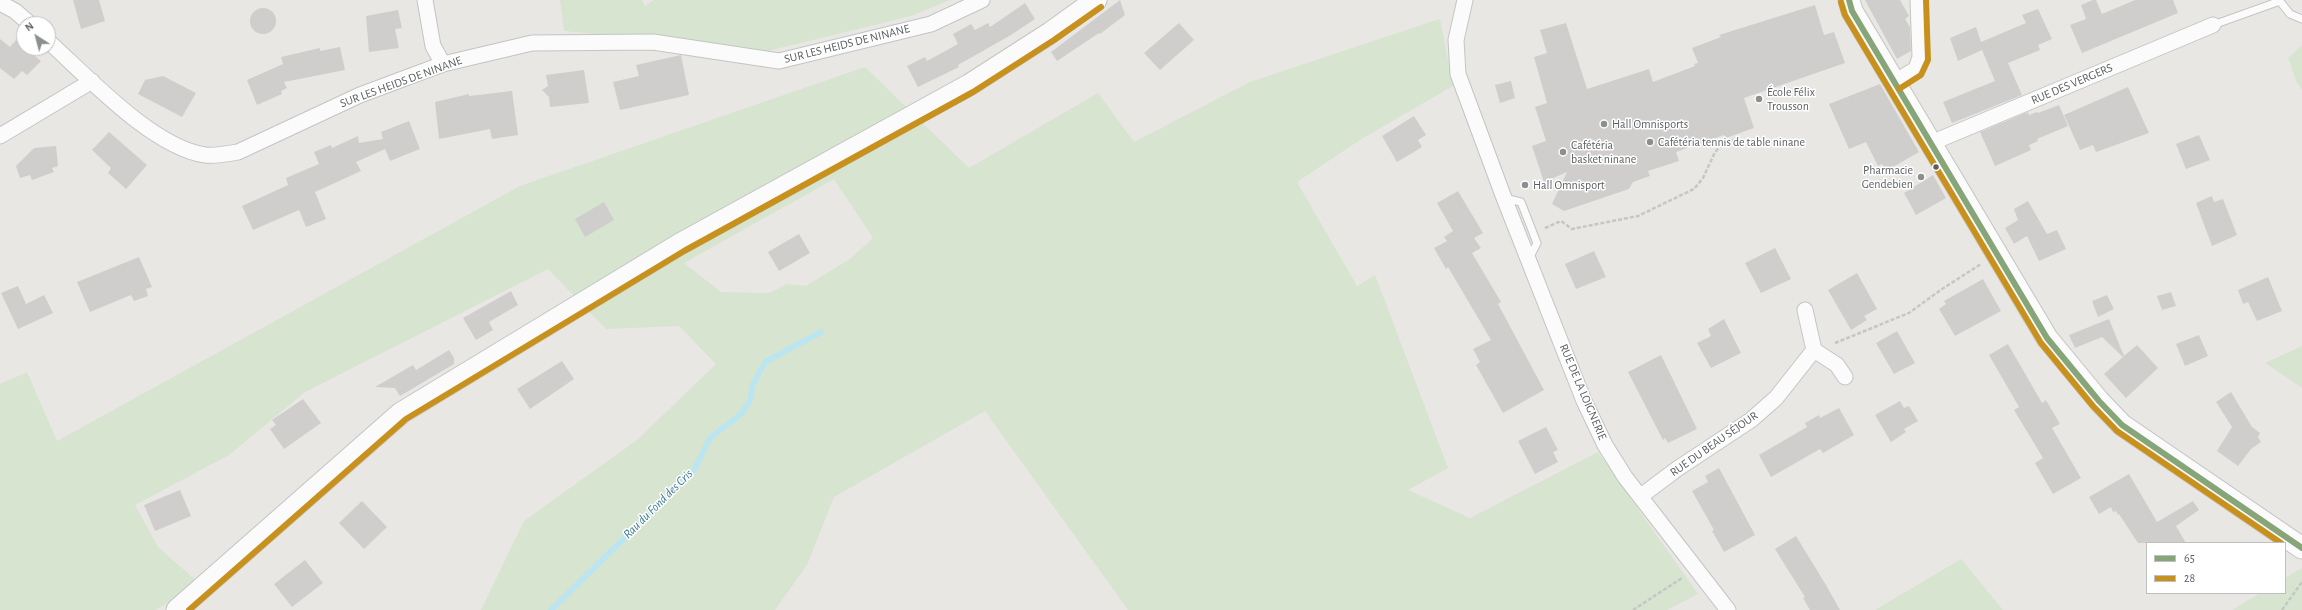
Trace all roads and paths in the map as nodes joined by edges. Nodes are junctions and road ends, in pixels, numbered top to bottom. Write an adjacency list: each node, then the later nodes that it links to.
1 (425, 0): 13 (street)
2 (982, 0): 13 (street, SUR LES HEIDS DE NINANE)
3 (1096, 0): 30 (street)
4 (1465, 0): 19 (street, RUE DE LA LOIGNERIE)
5 (1849, 0): 15 (street)
6 (1918, 0): 15 (street)
7 (2280, 0): 10 (lane); 11 (lane)
8 (0, 3): 9 (street)
9 (21, 16)
10 (2302, 19)
11 (2213, 25): 18 (street, RUE DES VERGERS)
12 (56, 47): 14 (street, SUR LES HEIDS DE NINANE)
13 (443, 64): 14 (street, SUR LES HEIDS DE NINANE)
14 (92, 81): 16 (street)
15 (1895, 82): 18 (street)
16 (0, 136)
17 (1735, 139): 20 (path)
18 (1931, 143): 21 (street)
19 (1504, 198): 20 (lane); 22 (street, RUE DE LA LOIGNERIE)
20 (1533, 232): 22 (lane)
21 (1997, 254): 24 (path); 27 (street)
22 (1529, 259): 26 (street, RUE DE LA LOIGNERIE)
23 (1805, 310): 24 (street)
24 (1814, 350): 25 (street); 26 (street, RUE DU BEAU SÉJOUR)
25 (1845, 376)
26 (1641, 496): 28 (street, RUE DE LA LOIGNERIE)
27 (2302, 548)
28 (1696, 568): 31 (path); 32 (street, RUE DE LA LOIGNERIE)
29 (2302, 582): 33 (path)
30 (177, 610)
31 (1633, 610)
32 (1728, 610)
33 (2282, 610)

